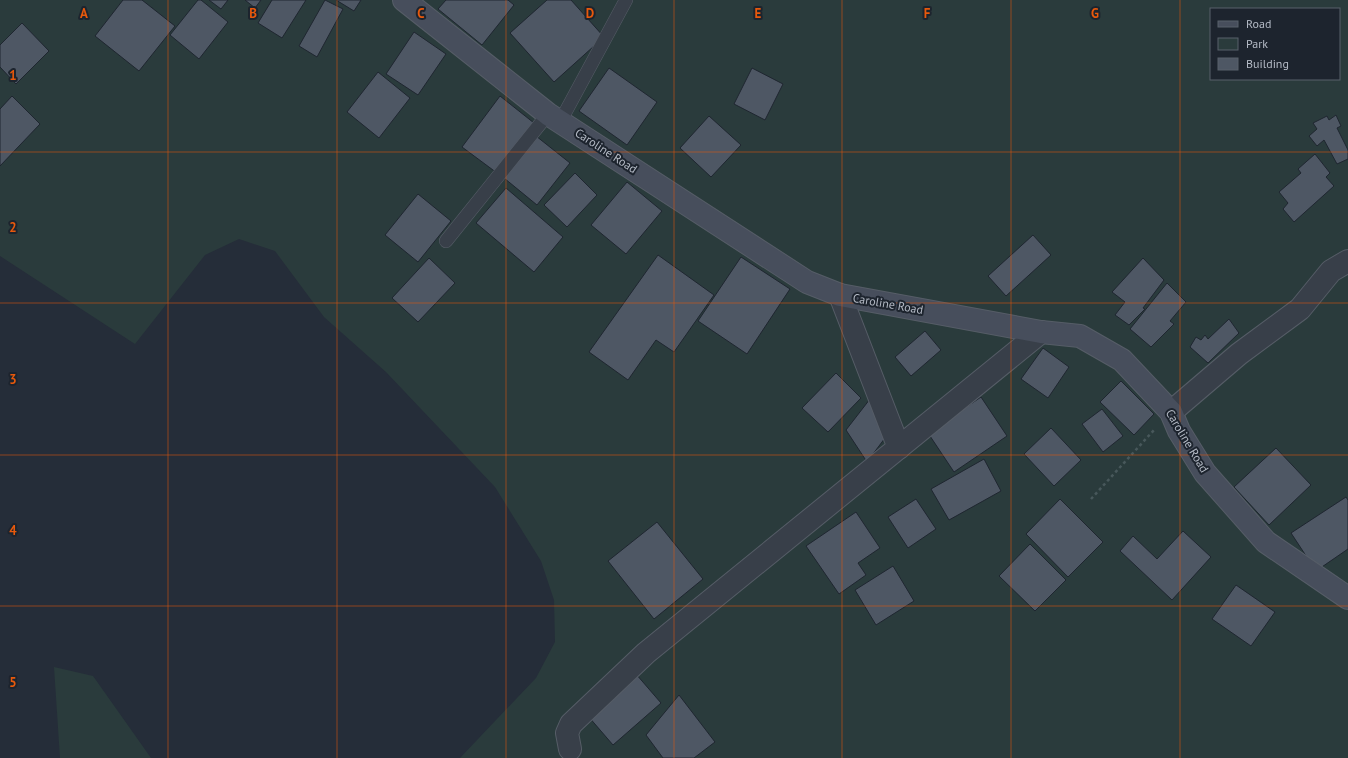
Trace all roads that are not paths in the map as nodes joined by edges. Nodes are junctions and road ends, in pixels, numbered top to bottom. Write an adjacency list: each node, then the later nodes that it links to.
1 (404, 0): 3 (main road, Caroline Road)
2 (626, 0): 3 (lane)
3 (554, 118): 4 (lane); 6 (main road, Caroline Road)
4 (446, 241)
5 (1348, 260): 8 (street)
6 (840, 296): 7 (main road, Caroline Road); 9 (street)
7 (1041, 332): 8 (main road, Caroline Road); 9 (street)
8 (1171, 412): 10 (main road, Caroline Road)
9 (899, 448): 11 (street)
10 (1348, 598)
11 (570, 749)

